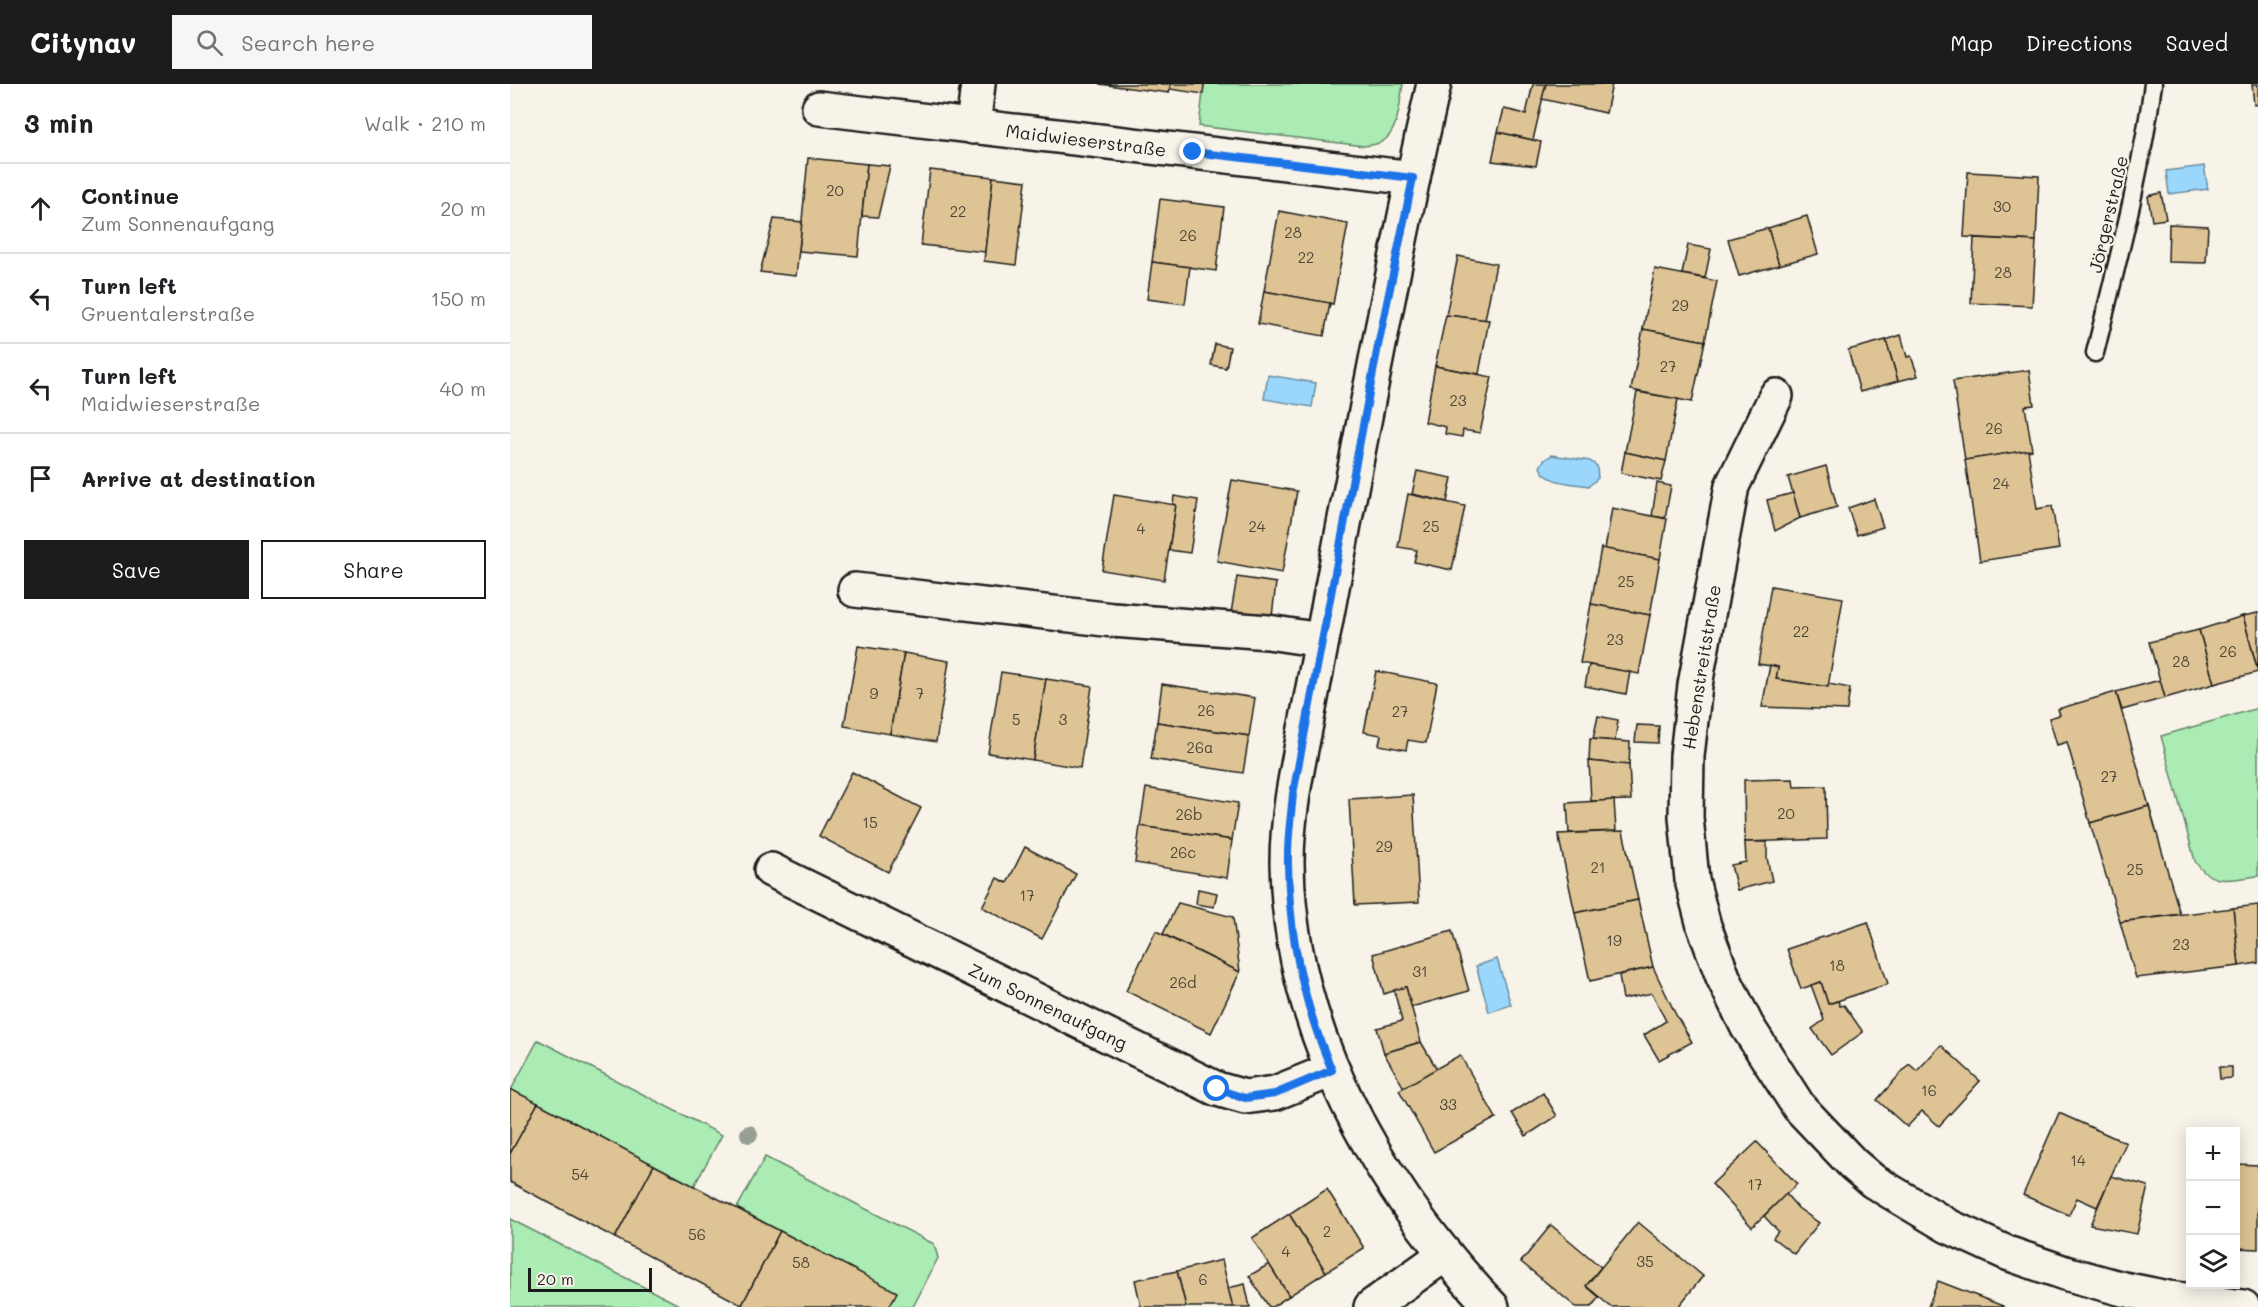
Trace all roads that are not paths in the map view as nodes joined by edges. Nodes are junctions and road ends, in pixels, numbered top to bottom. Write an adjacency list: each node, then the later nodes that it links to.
1 (978, 84): 5 (street)
2 (1434, 84): 6 (street)
3 (2153, 84): 7 (lane, Jörgerstraße)
4 (819, 108): 5 (street, Maidwieserstraße)
5 (973, 127): 6 (street, Maidwieserstraße)
6 (1413, 178): 10 (street)
7 (2095, 353)
8 (1776, 396): 16 (street, Hebenstreitstraße)
9 (855, 590): 10 (street)
10 (1321, 640): 12 (street)
11 (771, 870): 12 (street, Zum Sonnenaufgang)
12 (1332, 1070): 13 (street)
13 (1444, 1255): 14 (street); 15 (street)
14 (1371, 1307)
15 (1492, 1307)
16 (2244, 1307)

